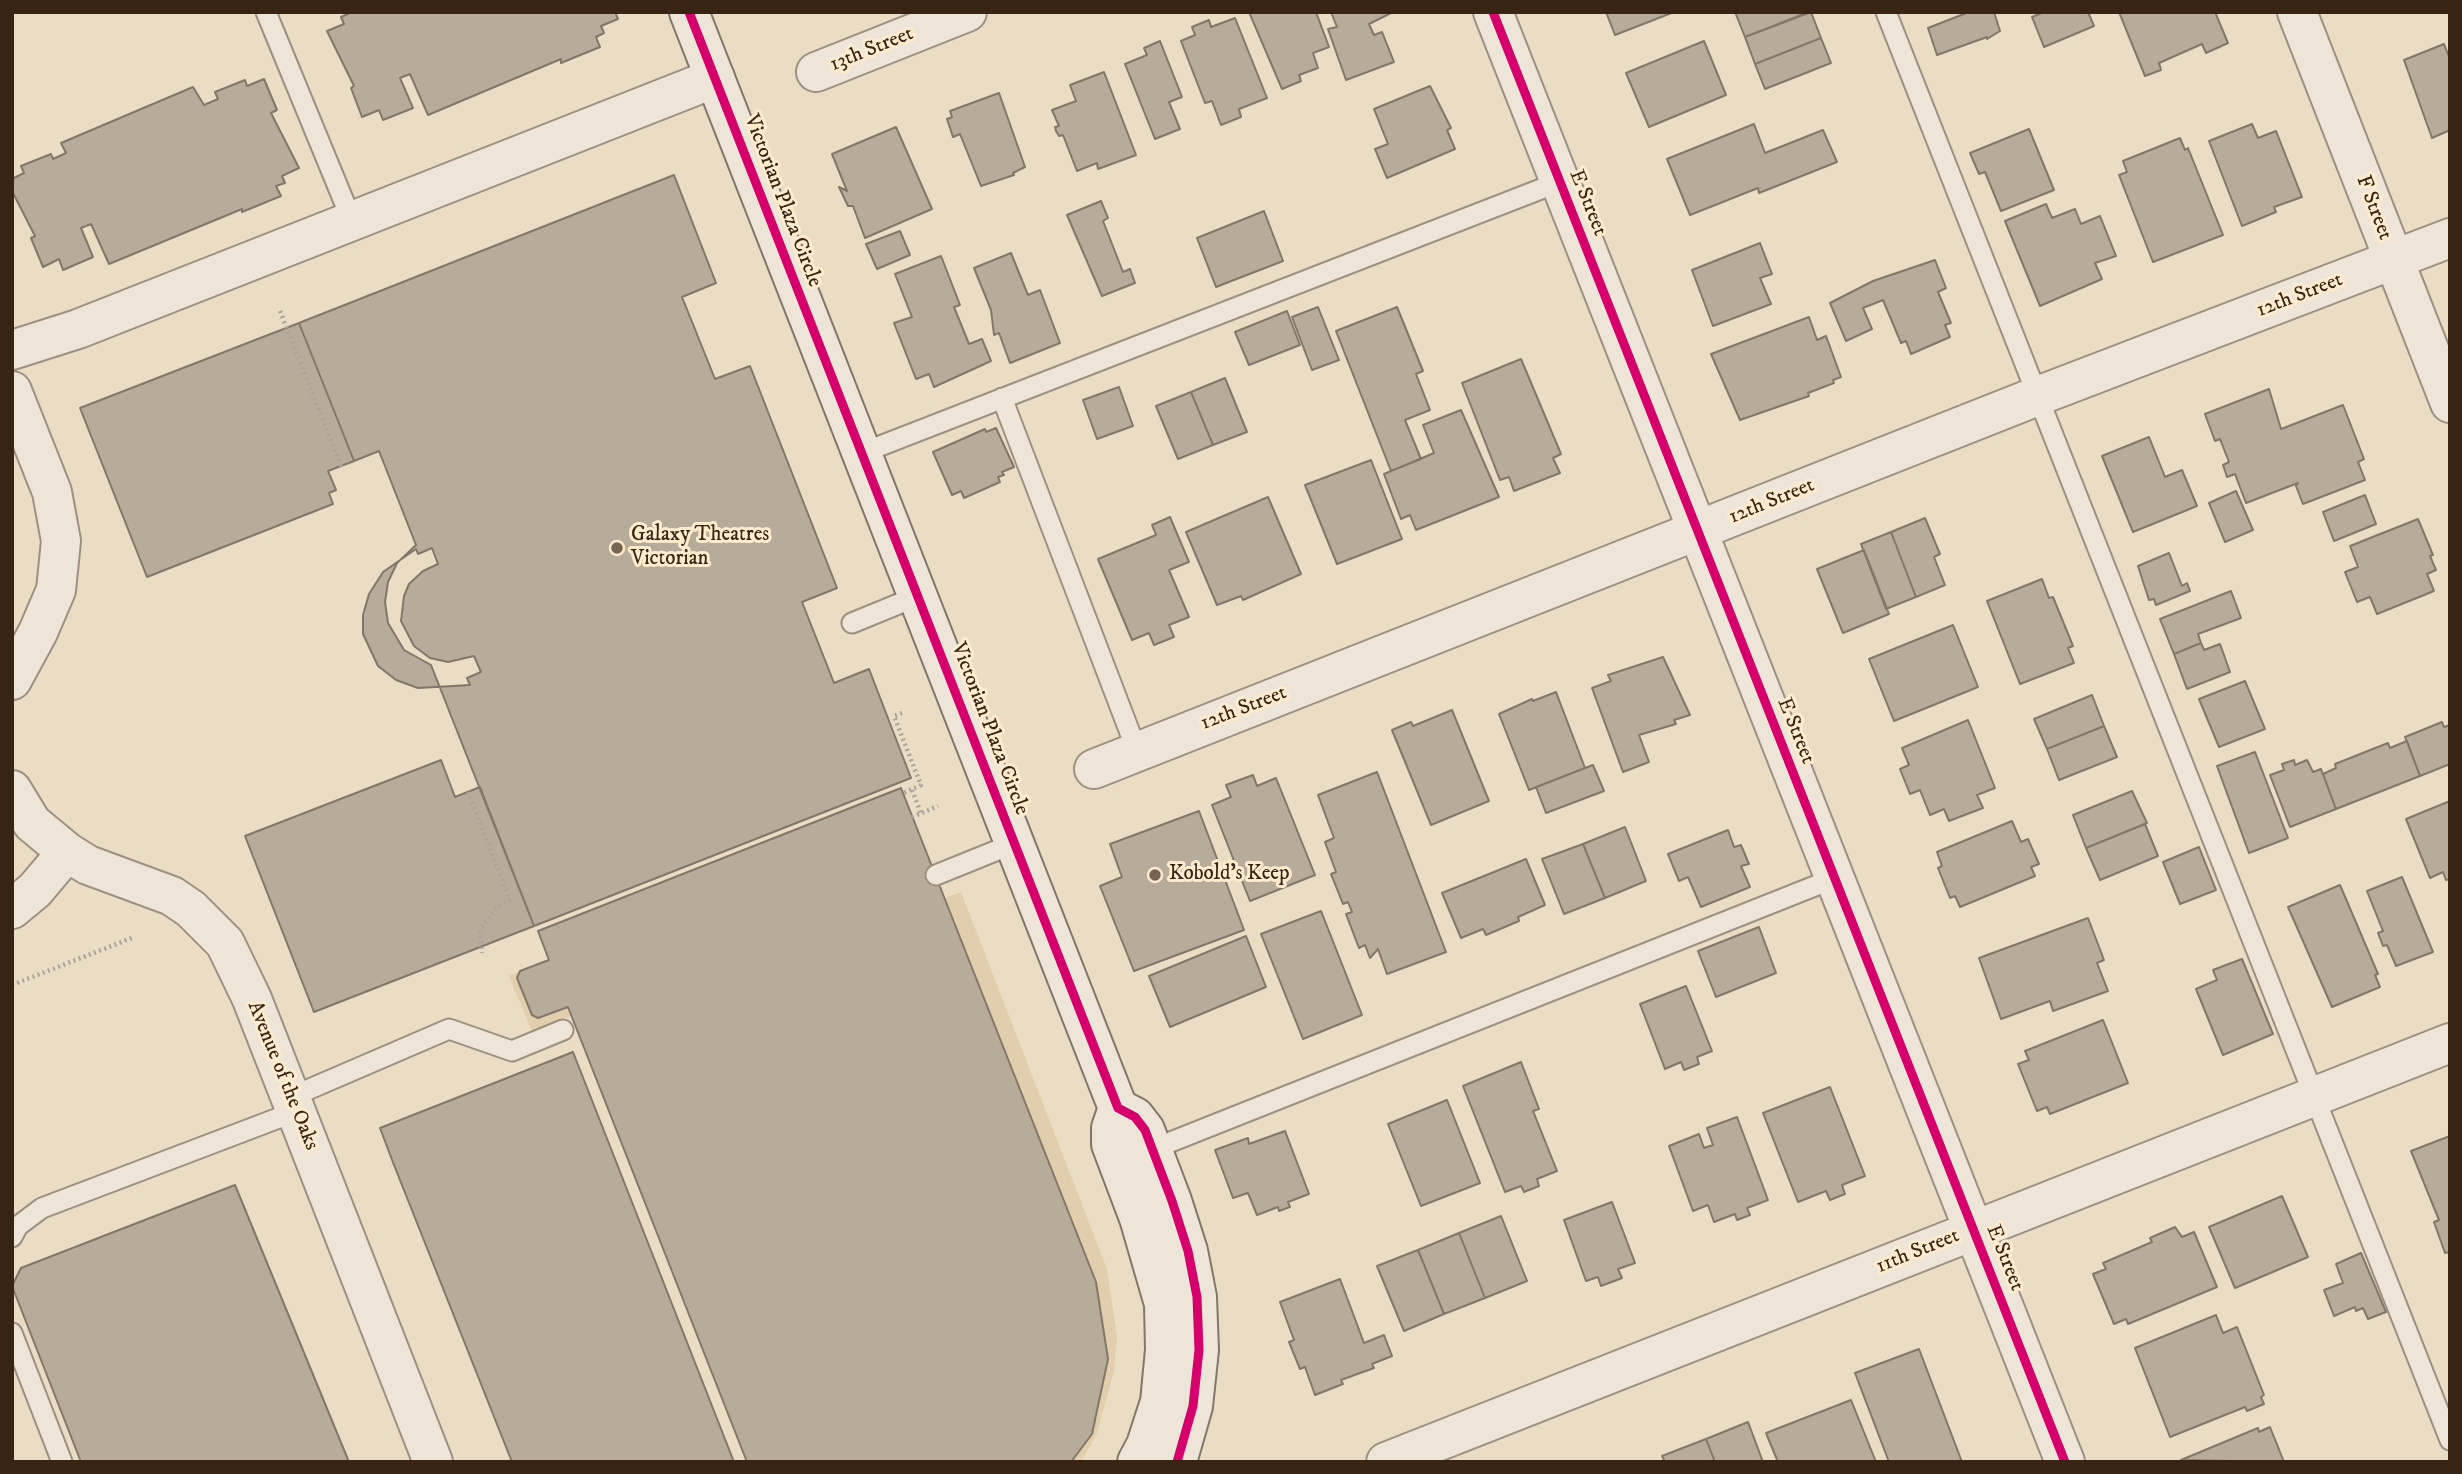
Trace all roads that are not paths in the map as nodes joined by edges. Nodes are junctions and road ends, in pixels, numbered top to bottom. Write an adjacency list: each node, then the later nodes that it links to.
1 (266, 12): 10 (lane)
2 (689, 12): 8 (street, Victorian Plaza Circle)
3 (967, 12): 7 (street, 13th Street)
4 (1493, 12): 9 (street, E Street)
5 (1886, 12): 15 (lane)
6 (2297, 12): 12 (street, F Street)
7 (816, 72)
8 (715, 78): 10 (street); 18 (street, Victorian Plaza Circle)
9 (1559, 182): 16 (lane); 19 (street, E Street)
10 (352, 221): 13 (street)
11 (2450, 237): 12 (street, 12th Street)
12 (2393, 260): 15 (street, 12th Street); 17 (street, F Street)
13 (12, 350)
14 (12, 391): 22 (street)
15 (2035, 397): 19 (street, 12th Street); 33 (lane)
16 (1002, 398): 18 (lane); 23 (lane)
17 (2450, 403)
18 (862, 453): 20 (street, Victorian Plaza Circle)
19 (1698, 531): 23 (street, 12th Street); 29 (street, E Street)
20 (918, 596): 21 (lane); 26 (street, Victorian Plaza Circle)
21 (852, 623)
22 (12, 680)
23 (1138, 751): 24 (street, 12th Street)
24 (1094, 769)
25 (12, 790): 27 (street, Avenue of the Oaks)
26 (1015, 843): 28 (lane); 35 (street, Victorian Plaza Circle)
27 (67, 852): 30 (street); 34 (street, Avenue of the Oaks)
28 (936, 875)
29 (1835, 878): 36 (lane); 37 (street, E Street)
30 (12, 909)
31 (563, 1030): 34 (lane)
32 (2450, 1043): 33 (street, 11th Street)
33 (2312, 1097): 37 (street, 11th Street); 40 (lane)
34 (294, 1104): 38 (lane); 42 (street, Avenue of the Oaks)
35 (1118, 1108): 36 (street, Victorian Plaza Circle); 43 (street)
36 (1153, 1149): 44 (street, Victorian Plaza Circle)
37 (1973, 1230): 45 (street, 11th Street); 46 (street, E Street)
38 (12, 1237)
39 (12, 1333): 41 (lane)
40 (2450, 1440)
41 (62, 1462)
42 (433, 1462)
43 (1137, 1462)
44 (1177, 1462)
45 (1386, 1462)
46 (2065, 1462)

